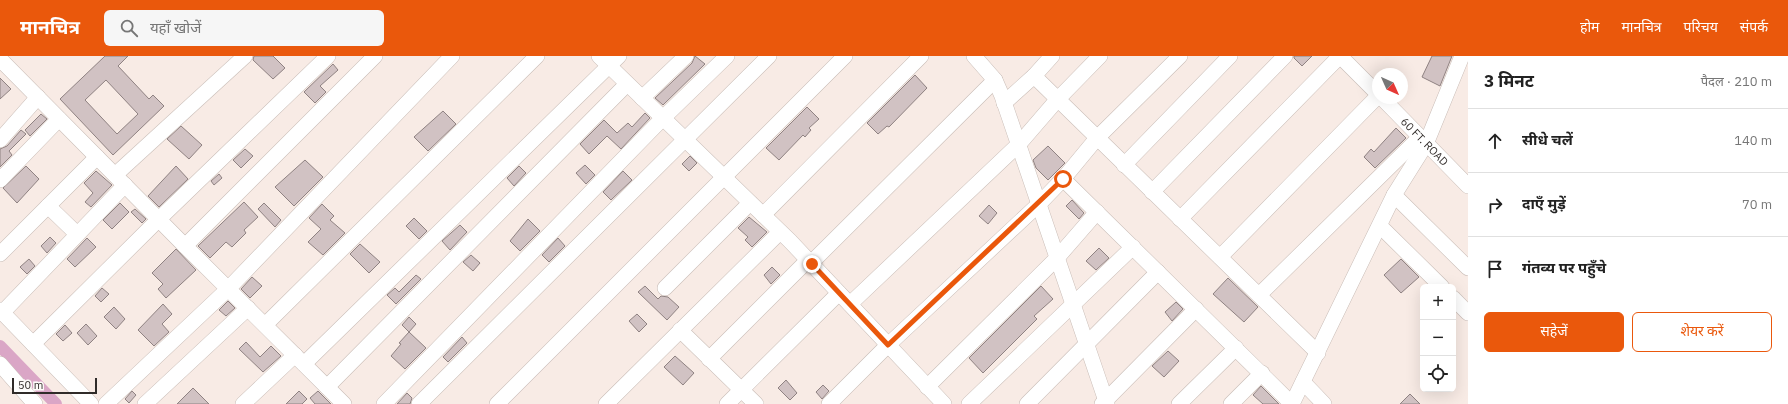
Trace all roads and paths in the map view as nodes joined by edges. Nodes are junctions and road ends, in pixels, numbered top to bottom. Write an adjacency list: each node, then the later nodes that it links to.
1 (245, 56): 43 (street)
2 (328, 56): 53 (street)
3 (375, 56): 57 (street)
4 (452, 56): 67 (street)
5 (537, 56): 77 (street)
6 (686, 56): 26 (street)
7 (727, 56): 32 (street)
8 (769, 56): 35 (street)
9 (845, 56): 40 (street)
10 (921, 56): 51 (street)
11 (975, 56): 22 (street)
12 (1052, 56): 21 (street)
13 (1100, 56): 27 (street)
14 (1180, 56): 33 (street)
15 (1230, 56): 39 (street)
16 (1285, 56): 45 (street)
17 (1340, 56): 24 (street); 52 (street)
18 (1462, 56): 36 (street)
19 (609, 59): 23 (street); 84 (street)
20 (2, 64): 25 (street)
21 (1034, 76): 27 (street); 29 (street)
22 (995, 80): 29 (street); 62 (street)
23 (627, 84): 26 (street); 89 (street)
24 (1372, 89)
25 (38, 97): 31 (street); 34 (street)
26 (642, 98): 32 (street)
27 (1057, 100): 33 (street); 37 (street)
28 (1372, 101): 60 (street)
29 (1004, 103): 37 (street)
30 (1388, 104): 36 (street, 60 FT. ROAD)
31 (59, 119): 38 (street); 42 (street)
32 (662, 119): 35 (street); 99 (street)
33 (1097, 138): 39 (street); 41 (street)
34 (0, 140)
35 (684, 140): 40 (street); 100 (street)
36 (1423, 140): 44 (street, 60 FT. ROAD); 46 (street); 69 (street)
37 (1019, 144): 48 (street); 71 (street)
38 (97, 157): 43 (street); 49 (street)
39 (1124, 165): 45 (street)
40 (723, 177): 47 (street); 101 (street)
41 (1063, 179): 48 (street); 50 (street)
42 (0, 180)
43 (120, 180): 53 (street); 56 (street)
44 (1468, 186)
45 (1152, 192): 52 (street)
46 (1394, 195): 54 (street); 63 (street)
47 (750, 203): 51 (street); 66 (street)
48 (1039, 204): 61 (street); 80 (street)
49 (48, 206): 56 (street); 59 (street)
50 (1097, 212): 58 (street); 61 (street)
51 (762, 215): 55 (street)
52 (1180, 219): 60 (street)
53 (159, 220): 57 (street); 79 (street)
54 (1380, 226): 65 (street); 83 (street)
55 (780, 232): 62 (street); 78 (street)
56 (77, 234): 75 (street)
57 (185, 246): 67 (street)
58 (1133, 247): 64 (street); 72 (street)
59 (0, 254)
60 (1220, 257): 69 (street)
61 (1057, 258): 72 (street); 90 (street)
62 (810, 262): 68 (street); 85 (street)
63 (1468, 268)
64 (1158, 272): 74 (street); 81 (street)
65 (1439, 284)
66 (664, 288)
67 (228, 289): 73 (street); 95 (street)
68 (839, 293): 71 (street); 91 (street)
69 (1259, 294): 83 (street)
70 (1456, 301): 76 (street)
71 (850, 304): 80 (street)
72 (1073, 306): 81 (street); 107 (street)
73 (248, 308): 77 (street); 96 (street)
74 (1196, 309): 82 (street); 93 (street)
75 (1, 311): 79 (street)
76 (1468, 313)
77 (265, 325): 84 (street)
78 (680, 330): 85 (street); 102 (street)
79 (33, 344): 94 (street)
80 (888, 345): 90 (street); 105 (street)
81 (1087, 345): 93 (street); 108 (street)
82 (1236, 348): 87 (street); 109 (street)
83 (1318, 353): 88 (street)
84 (299, 359): 89 (street); 97 (street)
85 (709, 359): 91 (street)
86 (1, 369): 92 (street)
87 (1262, 373): 110 (street); 111 (street)
88 (1303, 382): 111 (street); 112 (street)
89 (327, 387): 98 (street)
90 (927, 387): 106 (street)
91 (741, 390): 103 (street); 104 (street)
92 (32, 403)
93 (1105, 403)
94 (91, 404)
95 (106, 404)
96 (145, 404)
97 (243, 404)
98 (344, 404)
99 (384, 404)
100 (419, 404)
101 (497, 404)
102 (606, 404)
103 (727, 404)
104 (756, 404)
105 (829, 404)
106 (944, 404)
107 (968, 404)
108 (1027, 404)
109 (1179, 404)
110 (1231, 404)
111 (1292, 404)
112 (1324, 404)

